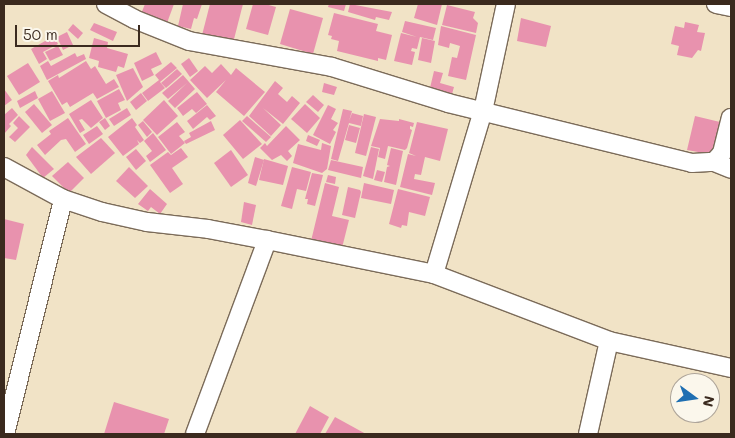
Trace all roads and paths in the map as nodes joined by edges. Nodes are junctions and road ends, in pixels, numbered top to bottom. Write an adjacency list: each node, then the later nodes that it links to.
1 (106, 4): 5 (street)
2 (506, 4): 5 (street)
3 (716, 4): 4 (street)
4 (731, 7)
5 (483, 110): 7 (street); 12 (street)
6 (731, 118): 7 (street)
7 (714, 162): 9 (street)
8 (4, 167): 10 (street)
9 (731, 169)
10 (63, 199): 11 (street); 15 (street)
11 (267, 240): 12 (street); 16 (street)
12 (434, 274): 13 (street)
13 (609, 341): 14 (street); 17 (street)
14 (731, 368)
15 (6, 434)
16 (195, 434)
17 (588, 434)

